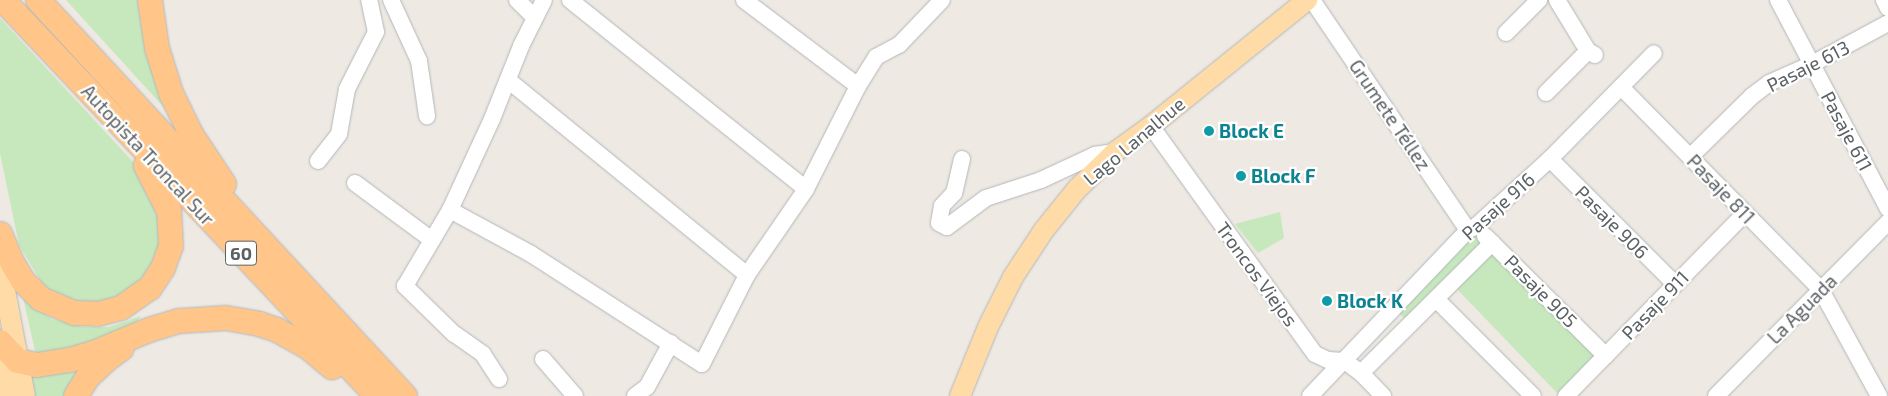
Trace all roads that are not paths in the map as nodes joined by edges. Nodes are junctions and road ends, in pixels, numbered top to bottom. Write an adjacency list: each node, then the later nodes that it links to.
1 (3, 0): 27 (highway, Autopista Troncal Sur / 60)
2 (38, 0): 46 (highway, Autopista Troncal Sur / 60)
3 (150, 0): 46 (highway)
4 (369, 0): 34 (street)
5 (391, 0): 28 (street)
6 (517, 0): 18 (street)
7 (544, 0): 18 (street)
8 (570, 0): 36 (street)
9 (744, 0): 24 (street)
10 (942, 0): 24 (street)
11 (1307, 0): 29 (main road, Lago Lanalhue)
12 (1312, 0): 41 (street, Grumete Téllez)
13 (1539, 0): 20 (street)
14 (1557, 0): 26 (street)
15 (1778, 0): 22 (street, Pasaje 611)
16 (1884, 0): 17 (street)
17 (1888, 8)
18 (535, 18): 23 (street)
19 (1888, 23): 22 (street, Pasaje 613)
20 (1506, 33)
21 (1654, 53): 25 (street, Pasaje 916)
22 (1812, 64): 31 (street, Pasaje 613); 37 (street, Pasaje 611)
23 (508, 80): 38 (street); 47 (street)
24 (858, 86): 36 (street)
25 (1621, 87): 31 (street, Pasaje 811); 33 (street, Pasaje 916)
26 (1546, 93)
27 (106, 110): 42 (highway); 64 (highway, Autopista Troncal Sur / 60)
28 (427, 116)
29 (1151, 126): 30 (main road, Lago Lanalhue); 57 (street, Troncos Viejos)
30 (1115, 152): 32 (street); 68 (main road, Lago Lanalhue)
31 (1690, 157): 39 (street, Pasaje 811)
32 (962, 159)
33 (1550, 159): 41 (street, Pasaje 916); 48 (street, Pasaje 906)
34 (318, 161)
35 (355, 183): 43 (street)
36 (806, 189): 47 (street)
37 (1888, 209)
38 (450, 210): 43 (street); 53 (street)
39 (1744, 214): 48 (street, Pasaje 911); 49 (street, Pasaje 811)
40 (1888, 222): 49 (street, La Aguada)
41 (1472, 228): 44 (street, Pasaje 905); 57 (street, Pasaje 916)
42 (0, 234)
43 (432, 240): 59 (street)
44 (1492, 243): 50 (street, Pasaje 916); 55 (street, Pasaje 905)
45 (0, 264): 54 (main road)
46 (288, 270): 65 (highway, Autopista Troncal Sur / 60)
47 (747, 275): 53 (street)
48 (1675, 284): 55 (street, Pasaje 911)
49 (1821, 290): 73 (street, La Aguada); 74 (street, Pasaje 811)
50 (1436, 299): 58 (street, Pasaje 916); 71 (street)
51 (149, 330): 54 (highway); 62 (highway); 63 (highway)
52 (0, 342): 54 (highway)
53 (671, 343): 67 (street)
54 (9, 356): 60 (main road); 61 (main road)
55 (1606, 356): 72 (street, Pasaje 911)
56 (543, 359): 66 (street)
57 (1344, 361): 58 (street, Troncos Viejos); 69 (street, Pasaje 916)
58 (1361, 373): 70 (street, Troncos Viejos)
59 (499, 379)
60 (8, 396)
61 (25, 396)
62 (76, 396)
63 (362, 396)
64 (376, 396)
65 (405, 396)
66 (575, 396)
67 (635, 396)
68 (960, 396)
69 (1310, 396)
70 (1383, 396)
71 (1532, 396)
72 (1566, 396)
73 (1716, 396)
74 (1879, 396)

